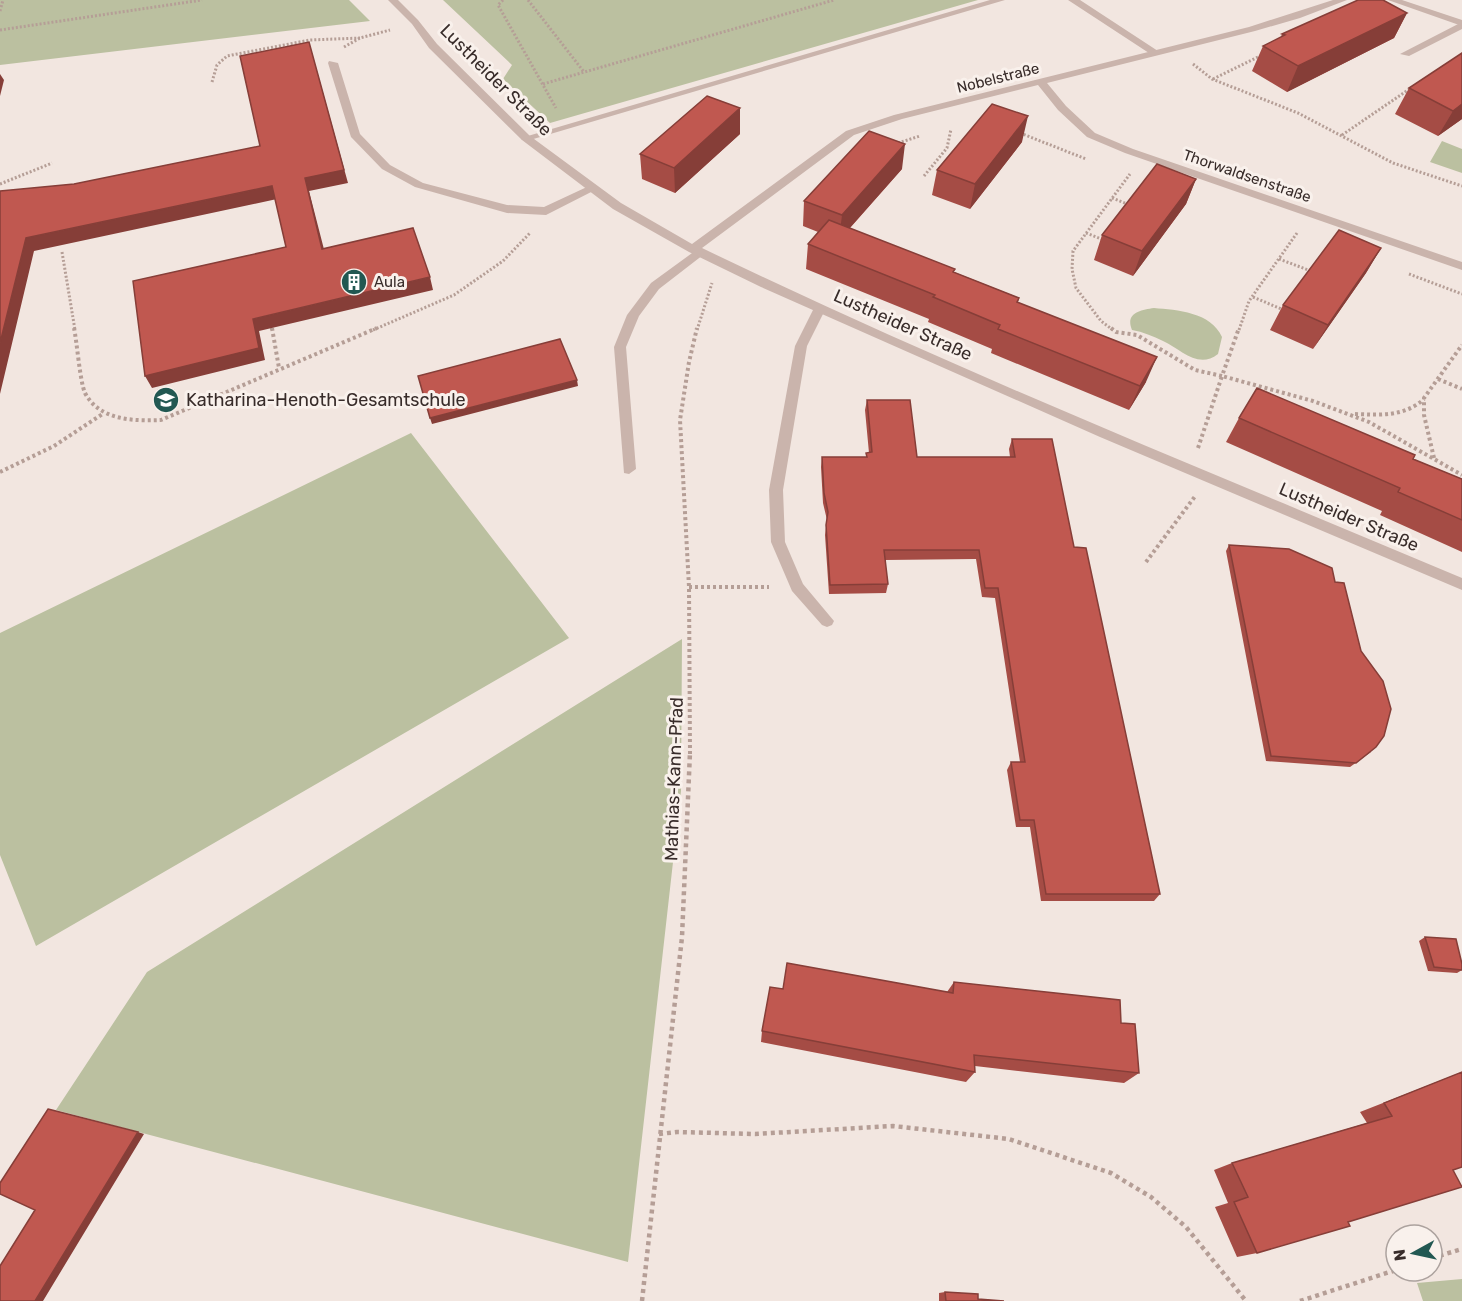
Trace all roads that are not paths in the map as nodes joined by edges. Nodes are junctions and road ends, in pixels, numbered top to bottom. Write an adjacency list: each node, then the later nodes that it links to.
1 (393, 0): 11 (street, Lustheider Straße)
2 (1000, 0): 11 (street)
3 (1073, 0): 7 (street)
4 (1342, 0): 7 (street, Nobelstraße)
5 (1393, 0): 6 (street)
6 (1462, 24): 8 (street)
7 (1156, 53): 10 (street, Nobelstraße)
8 (1405, 54)
9 (333, 63): 12 (street)
10 (1042, 83): 13 (street, Nobelstraße); 14 (street, Thorwaldsenstraße)
11 (526, 138): 12 (street, Lustheider Straße)
12 (593, 188): 13 (street, Lustheider Straße)
13 (696, 251): 15 (street, Lustheider Straße); 16 (street, Nobelstraße)
14 (1462, 266)
15 (820, 308): 17 (street, Lustheider Straße); 18 (street)
16 (629, 469)
17 (1462, 584)
18 (827, 621)

